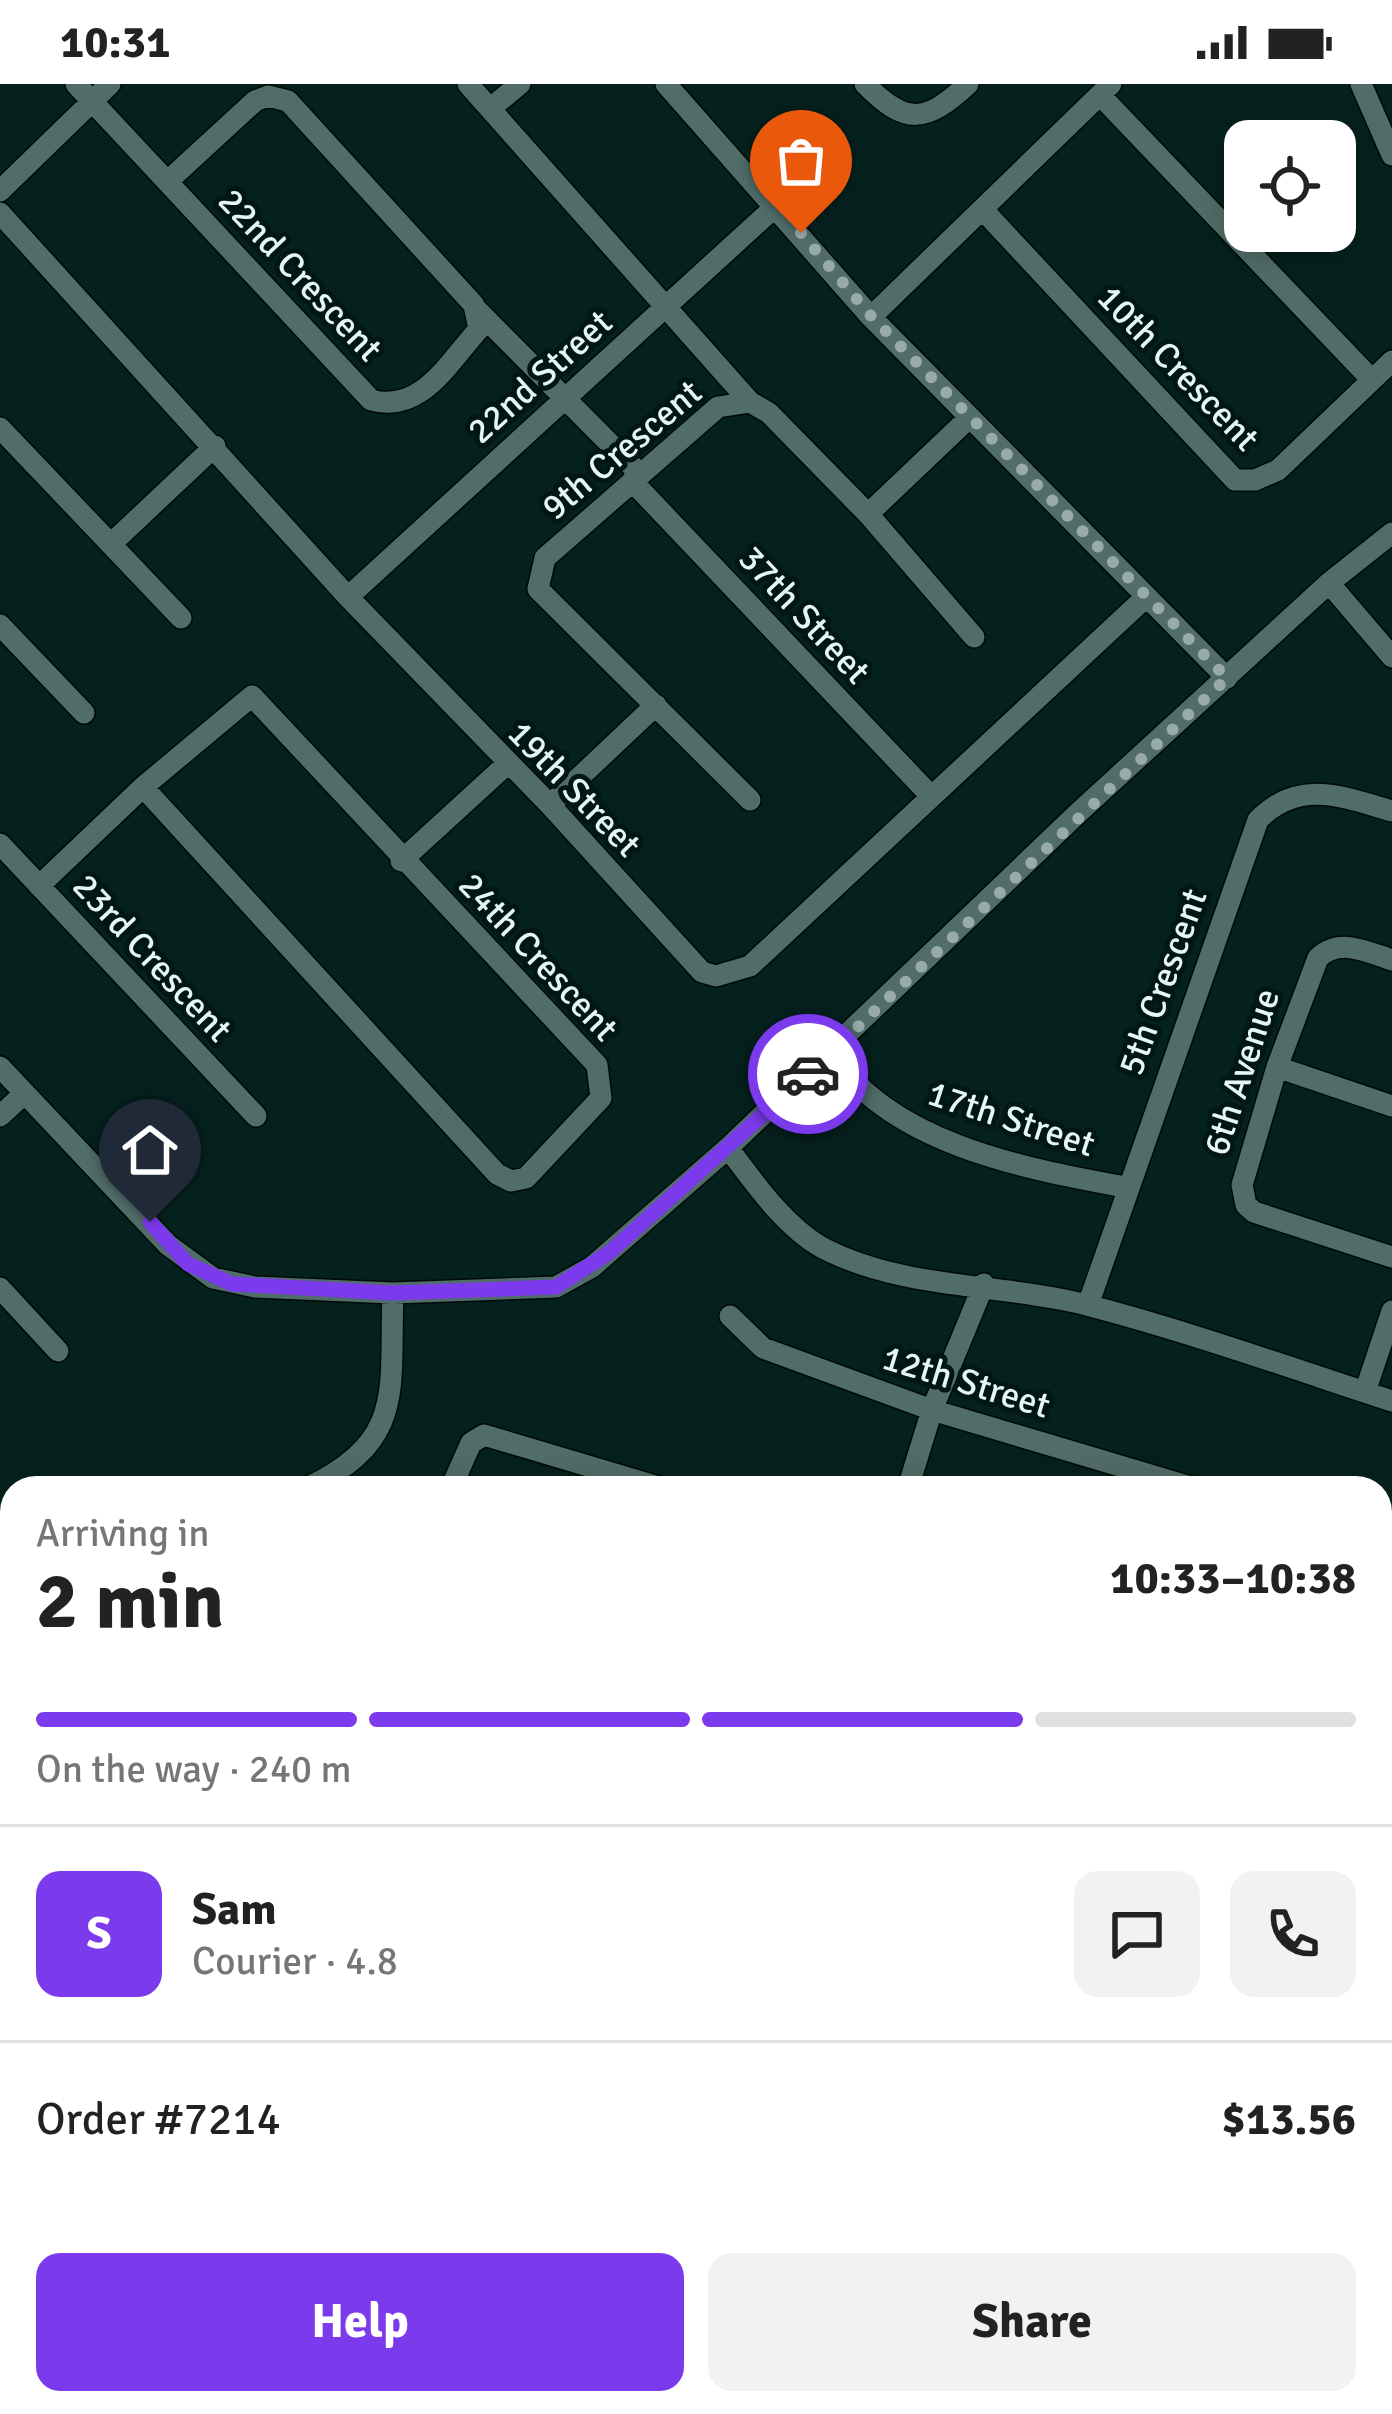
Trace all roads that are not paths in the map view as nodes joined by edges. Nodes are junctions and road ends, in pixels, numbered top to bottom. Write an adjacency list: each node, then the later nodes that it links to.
1 (76, 84): 11 (street, 22nd Crescent)
2 (110, 84): 11 (street)
3 (468, 84): 12 (street)
4 (520, 84): 12 (street)
5 (665, 84): 16 (street)
6 (866, 84): 7 (street)
7 (968, 84)
8 (1361, 84): 13 (street)
9 (1106, 89): 17 (street); 23 (street)
10 (272, 91): 14 (street, 22nd Crescent); 20 (street, 22nd Crescent)
11 (93, 101): 14 (street, 22nd Crescent); 15 (street)
12 (492, 107): 19 (street)
13 (1392, 155)
14 (168, 182): 20 (street, 22nd Crescent)
15 (0, 190)
16 (777, 206): 19 (street, 22nd Street); 21 (street)
17 (983, 210): 21 (street); 23 (street, 10th Crescent)
18 (0, 213): 28 (street, 19th Street)
19 (669, 304): 24 (street, 22nd Street); 25 (street)
20 (477, 310): 24 (street, 37th Street)
21 (871, 316): 26 (street)
22 (1392, 361): 23 (street, 10th Crescent)
23 (1372, 380)
24 (564, 400): 29 (street, 37th Street); 34 (street, 22nd Street)
25 (750, 402): 29 (street, 9th Crescent); 30 (street, 9th Crescent)
26 (969, 418): 30 (street); 35 (street)
27 (0, 428): 32 (street)
28 (214, 446): 32 (street); 34 (street, 19th Street)
29 (636, 477): 41 (street, 9th Crescent); 45 (street, 37th Street)
30 (868, 514): 38 (street, 9th Crescent)
31 (1392, 533): 33 (street)
32 (112, 542): 36 (street)
33 (1329, 583): 39 (street); 40 (street)
34 (348, 597): 43 (street, 19th Street)
35 (1146, 597): 40 (street); 45 (street, 19th Street)
36 (181, 617)
37 (0, 625): 42 (street)
38 (974, 637)
39 (1392, 657)
40 (1227, 678): 53 (street)
41 (656, 705): 46 (street, 9th Crescent); 47 (street)
42 (84, 713)
43 (506, 765): 47 (street, 19th Street); 50 (street)
44 (143, 787): 50 (street, 24th Crescent); 50 (street, 24th Crescent); 51 (street, 24th Crescent)
45 (929, 794): 47 (street, 19th Street)
46 (750, 800)
47 (550, 805)
48 (1392, 811): 61 (street, 5th Crescent)
49 (0, 844): 51 (street, 23rd Crescent)
50 (401, 861)
51 (39, 886): 59 (street, 23rd Crescent)
52 (1392, 960): 55 (street, 6th Avenue)
53 (831, 1053): 60 (street); 61 (street, 17th Street)
54 (0, 1067): 56 (street)
55 (1276, 1067): 57 (street); 62 (street, 6th Avenue)
56 (25, 1094): 58 (street); 65 (street)
57 (1392, 1106)
58 (0, 1116)
59 (256, 1116)
60 (728, 1148): 63 (street); 65 (street)
61 (1125, 1187): 66 (street, 5th Crescent)
62 (1392, 1257)
63 (983, 1284): 66 (street); 72 (street)
64 (0, 1288): 69 (street)
65 (393, 1293): 73 (street)
66 (1088, 1305): 70 (street)
67 (1392, 1311): 70 (street)
68 (730, 1316): 72 (street, 12th Street)
69 (58, 1351)
70 (1364, 1392): 71 (street)
71 (1392, 1401)
72 (932, 1411): 76 (street); 77 (street, 12th Street)
73 (332, 1476)
74 (457, 1476): 75 (street)
75 (622, 1476)
76 (912, 1476)
77 (1153, 1476)

